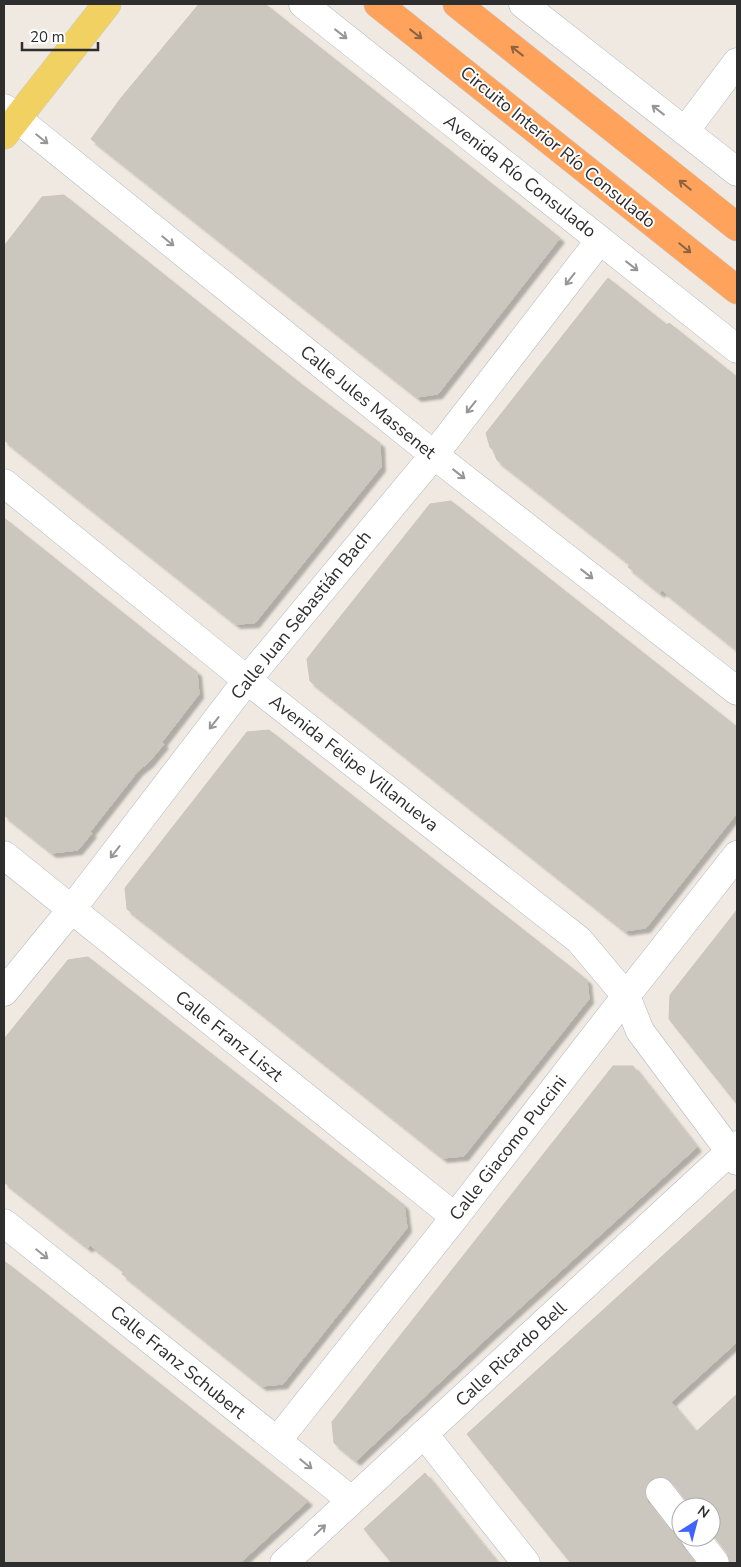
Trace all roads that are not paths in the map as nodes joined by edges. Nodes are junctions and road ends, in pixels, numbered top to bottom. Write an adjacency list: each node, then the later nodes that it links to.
1 (107, 4): 7 (main road)
2 (302, 4): 11 (street, Avenida Río Consulado, one-way to 11)
3 (378, 4): 12 (highway, Circuito Interior Río Consulado, one-way to 12)
4 (457, 4): 10 (highway, one-way to 4)
5 (524, 4): 8 (street, one-way to 5)
6 (737, 62): 8 (street)
7 (8, 121): 14 (street, Calle Jules Massenet, one-way to 14)
8 (685, 131): 9 (street)
9 (737, 172)
10 (737, 227)
11 (600, 240): 13 (street, Avenida Río Consulado, one-way to 13); 14 (street, Calle Juan Sebastián Bach, one-way to 14)
12 (737, 290)
13 (737, 349)
14 (434, 455): 16 (street, Calle Juan Sebastián Bach); 17 (street, Calle Jules Massenet, one-way to 17)
15 (4, 483): 16 (street, Avenida Felipe Villanueva)
16 (247, 680): 20 (street, Calle Juan Sebastián Bach, one-way to 20); 22 (street, Avenida Felipe Villanueva)
17 (737, 691)
18 (4, 855): 20 (street, Calle Franz Liszt)
19 (737, 855): 22 (street, Calle Giacomo Puccini)
20 (70, 910): 21 (street, Calle Juan Sebastián Bach); 24 (street, Calle Franz Liszt)
21 (4, 992)
22 (626, 996): 23 (street, Avenida Felipe Villanueva); 24 (street, Calle Giacomo Puccini)
23 (735, 1153): 26 (street, Calle Ricardo Bell)
24 (455, 1217): 27 (street, Calle Giacomo Puccini)
25 (4, 1223): 27 (street, Calle Franz Schubert, one-way to 27)
26 (424, 1434): 29 (street, Calle Ricardo Bell); 33 (street)
27 (277, 1441): 29 (street, Calle Franz Schubert, one-way to 29)
28 (660, 1492): 30 (street)
29 (351, 1500): 32 (street, Calle Ricardo Bell, one-way to 29)
30 (671, 1507)
31 (702, 1547): 34 (street)
32 (284, 1563)
33 (526, 1563)
34 (715, 1563)

